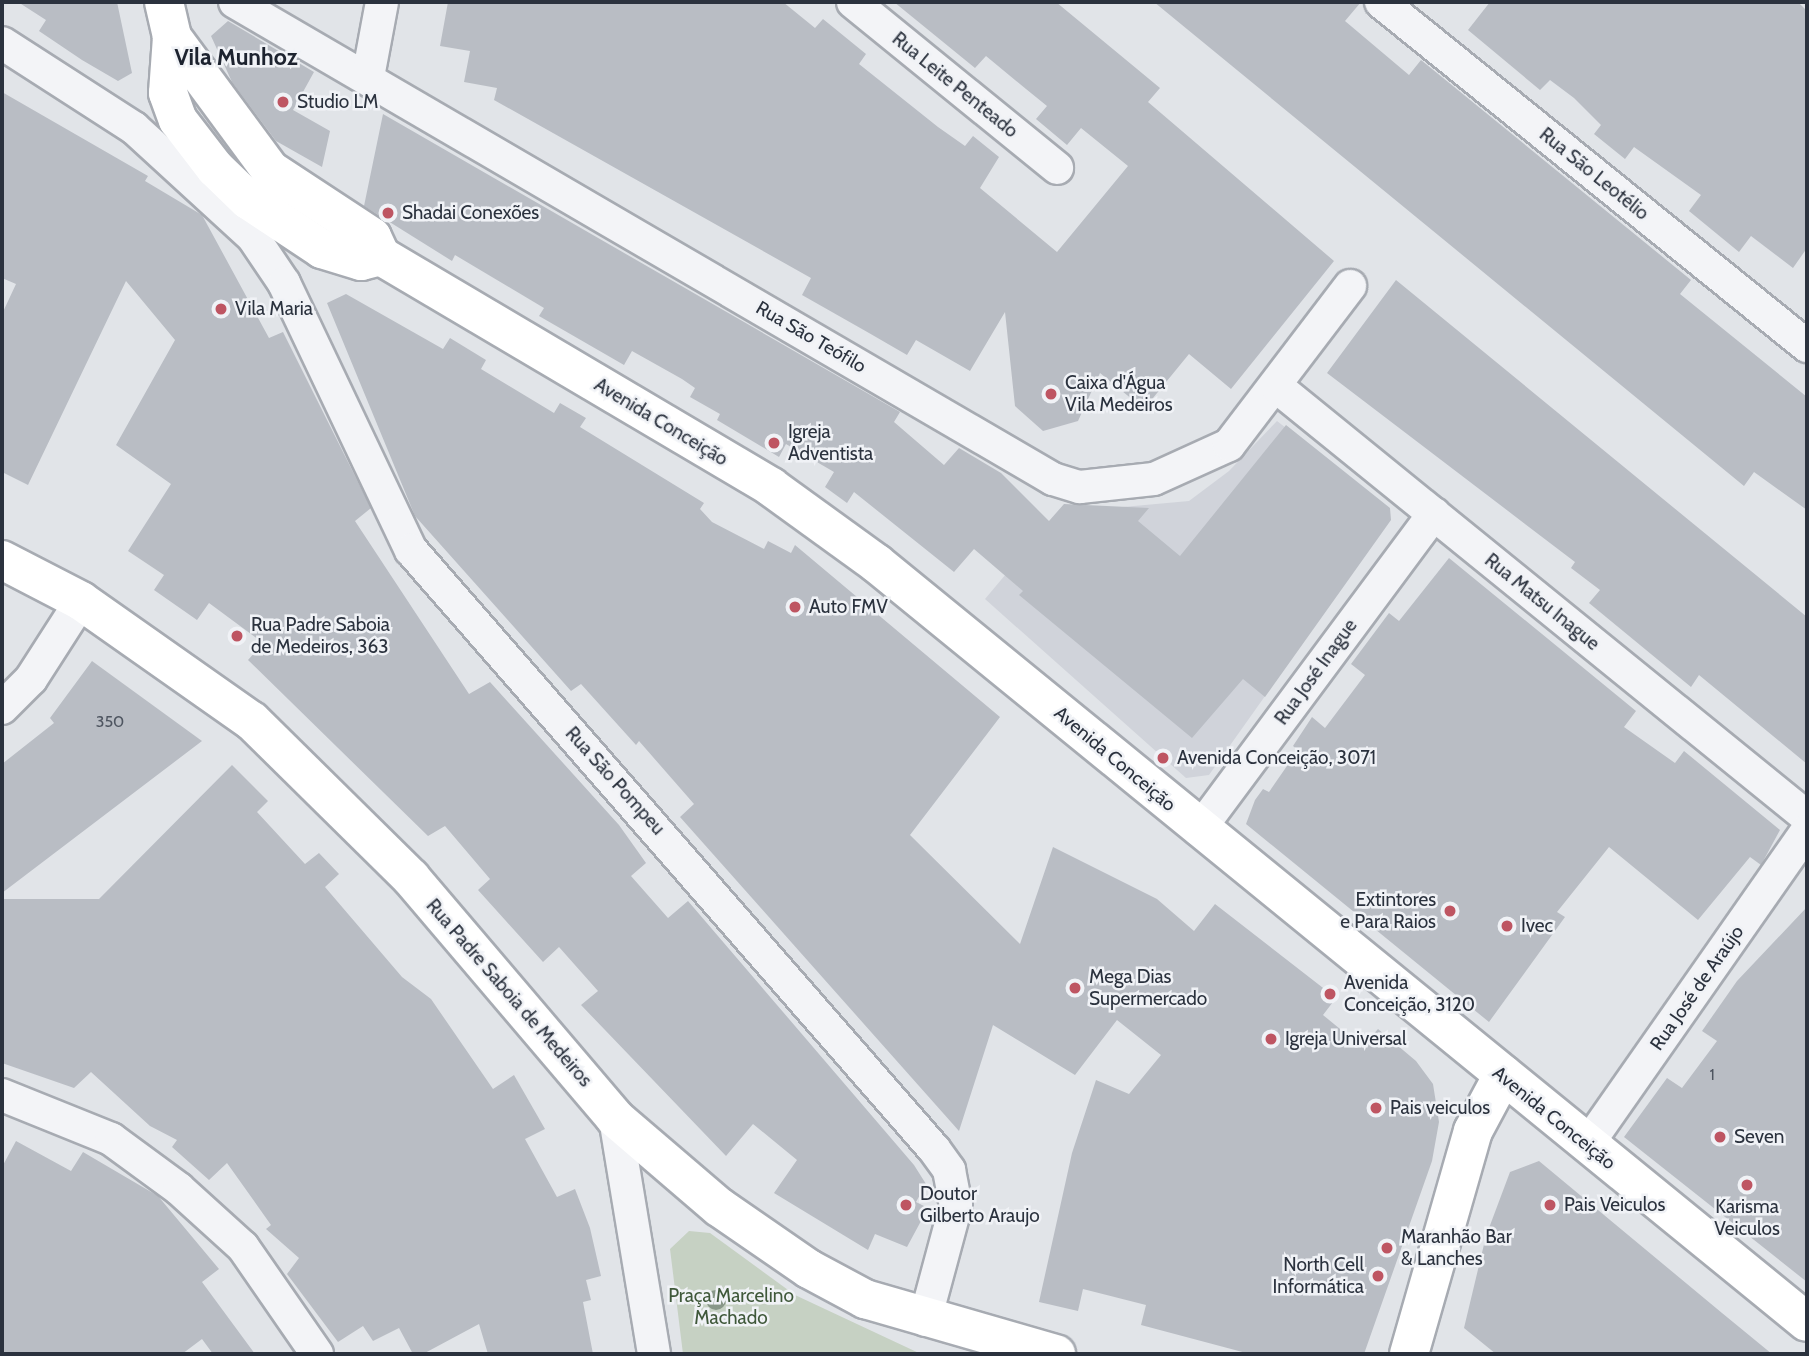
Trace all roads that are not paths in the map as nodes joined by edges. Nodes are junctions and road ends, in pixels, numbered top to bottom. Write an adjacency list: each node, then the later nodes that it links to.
1 (235, 2): 7 (street, Rua São Teófilo)
2 (382, 2): 7 (street)
3 (853, 2): 10 (street, Rua Leite Penteado)
4 (1381, 2): 15 (street, Rua São Leotélio)
5 (168, 19): 8 (main road, Avenida Conceição); 9 (main road, Avenida Conceição)
6 (2, 43): 9 (street)
7 (368, 78): 16 (street, Rua São Teófilo)
8 (222, 112): 9 (street); 11 (main road, Avenida Conceição)
9 (188, 155): 12 (main road, Avenida Conceição)
10 (1057, 168)
11 (301, 191): 12 (street); 13 (main road, Avenida Conceição)
12 (276, 241): 13 (main road, Avenida Conceição); 28 (street, Rua São Pompeu)
13 (381, 256): 22 (main road, Avenida Conceição)
14 (1350, 286): 16 (street, Rua São Teófilo)
15 (1807, 346)
16 (1278, 387): 17 (street, Rua Matsu Inague)
17 (1434, 514): 21 (street, Rua Matsu Inague); 22 (street, Rua José Inague)
18 (2, 560): 19 (main road, Rua Padre Saboia de Medeiros)
19 (81, 601): 20 (street); 26 (main road, Rua Padre Saboia de Medeiros)
20 (2, 708)
21 (1807, 817)
22 (1199, 830): 24 (main road, Avenida Conceição)
23 (1807, 831): 27 (street, Rua José de Araújo)
24 (1503, 1075): 27 (main road, Avenida Conceição); 33 (main road)
25 (2, 1095): 31 (street)
26 (615, 1118): 28 (main road, Rua Padre Saboia de Medeiros); 32 (street)
27 (1587, 1145): 29 (main road, Avenida Conceição)
28 (925, 1320): 30 (main road, Rua Padre Saboia de Medeiros)
29 (1807, 1322)
30 (1037, 1353)
31 (317, 1354)
32 (654, 1354)
33 (1409, 1354)

